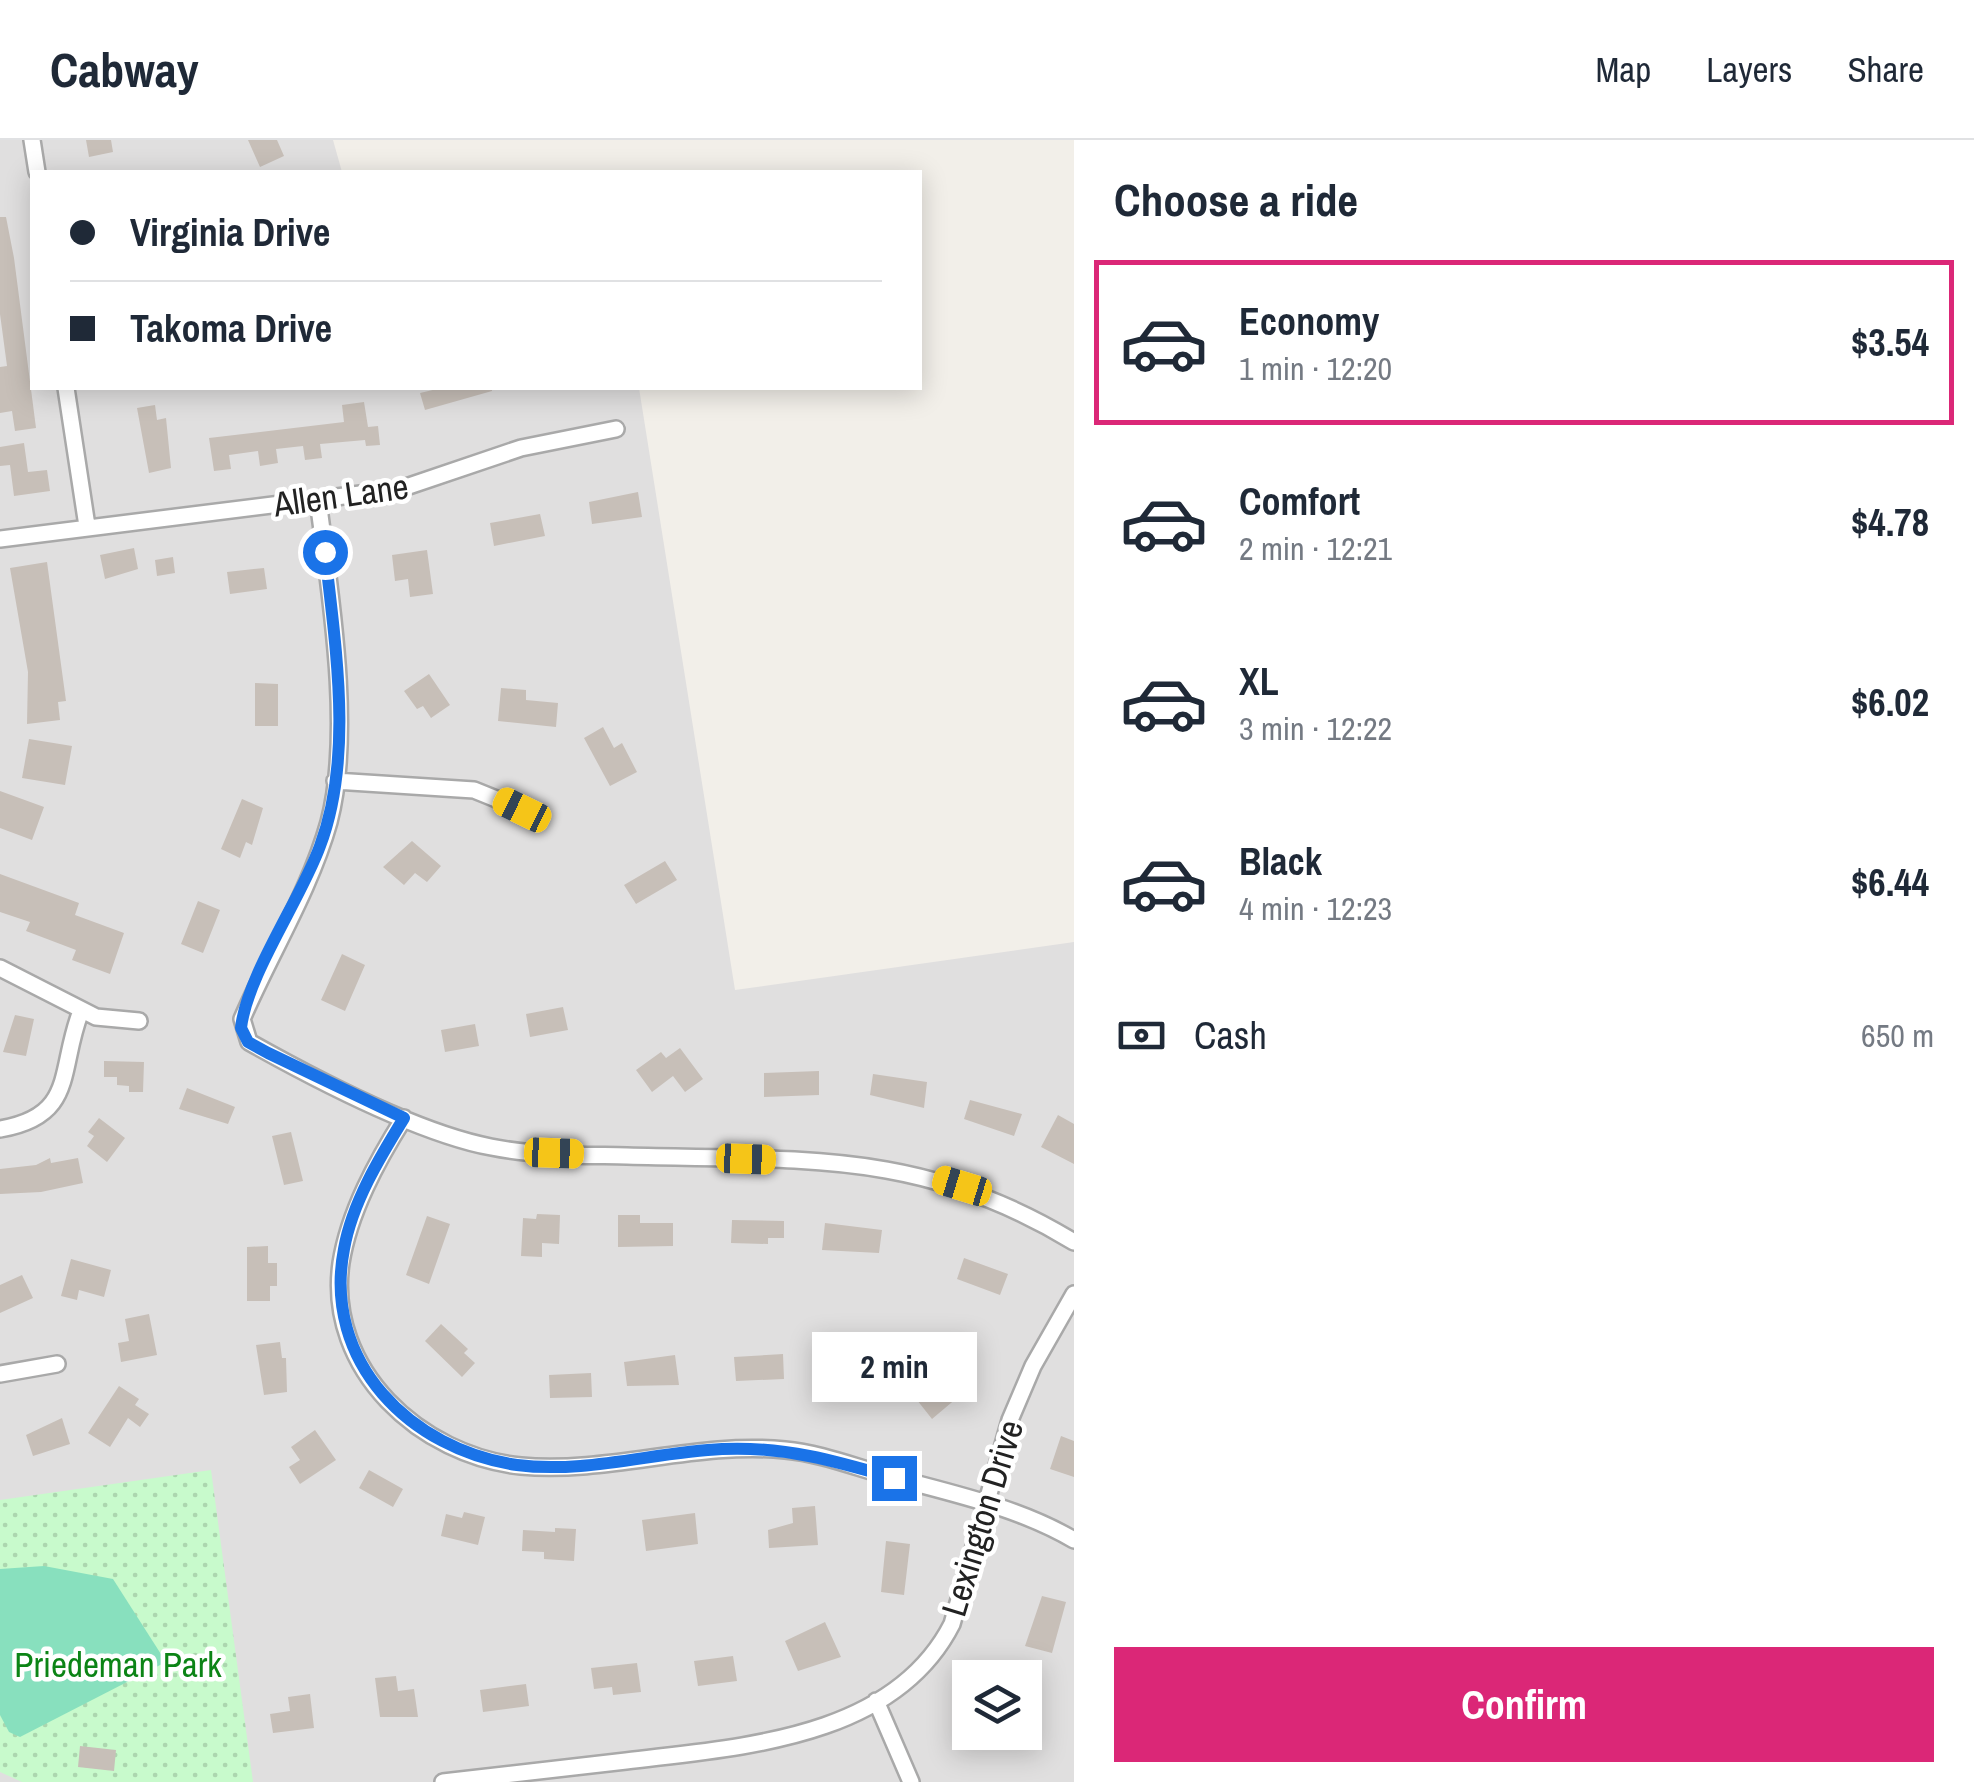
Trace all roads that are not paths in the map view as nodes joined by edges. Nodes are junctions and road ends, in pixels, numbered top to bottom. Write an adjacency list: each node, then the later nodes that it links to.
1 (32, 140): 2 (street)
2 (37, 170)
3 (66, 390): 6 (street)
4 (616, 429): 5 (street, Allen Lane)
5 (318, 500): 6 (street, Allen Lane); 8 (street)
6 (87, 526): 7 (street, Allen Lane)
7 (0, 538)
8 (335, 781): 9 (street); 13 (street)
9 (522, 810)
10 (0, 968): 11 (street)
11 (81, 1011): 12 (street); 14 (street)
12 (139, 1021)
13 (404, 1118): 15 (street); 19 (street)
14 (0, 1129)
15 (1074, 1242)
16 (1074, 1294): 19 (street, Lexington Drive)
17 (57, 1364): 18 (street)
18 (0, 1374)
19 (986, 1505): 20 (street); 21 (street, Lexington Drive)
20 (1074, 1540)
21 (876, 1701): 22 (street, Lexington Drive); 23 (street)
22 (443, 1782)
23 (911, 1782)

